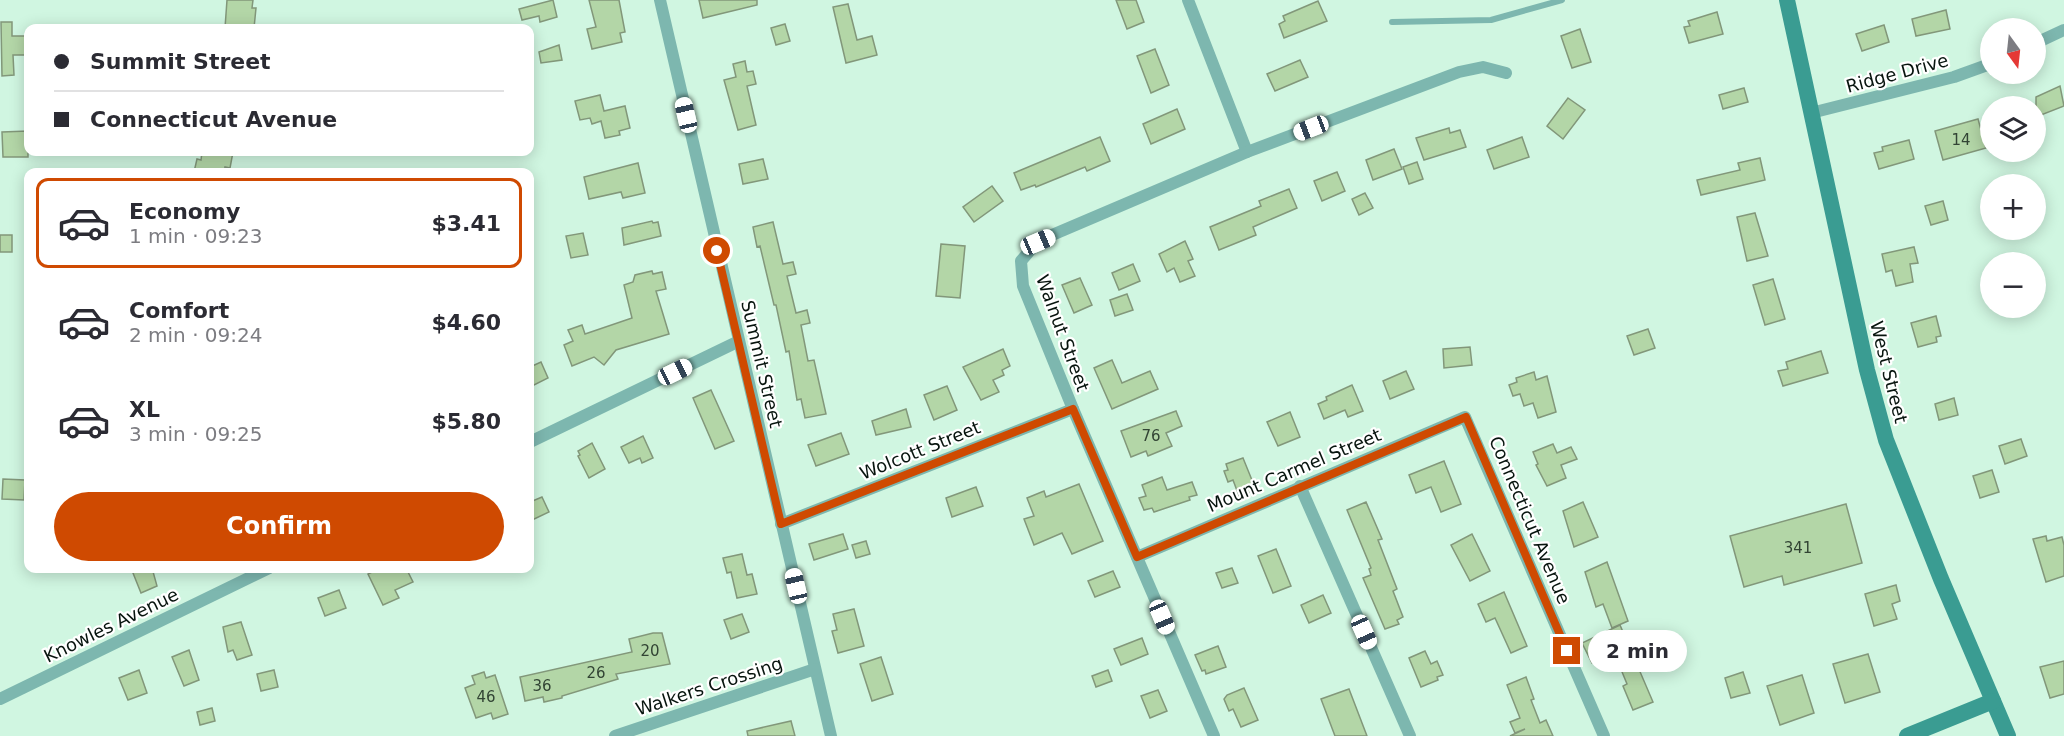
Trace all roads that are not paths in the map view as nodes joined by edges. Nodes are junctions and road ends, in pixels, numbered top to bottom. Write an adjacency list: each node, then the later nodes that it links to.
1 (660, 0): 12 (street, Summit Street)
2 (1188, 0): 11 (street)
3 (1562, 0): 5 (lane)
4 (1787, 0): 10 (main road, West Street)
5 (1392, 22)
6 (2064, 30): 7 (street)
7 (2046, 38)
8 (1980, 68): 10 (street, Ridge Drive)
9 (1506, 73): 11 (street, Walnut Street)
10 (1811, 113): 22 (main road, West Street)
11 (1247, 152): 13 (street, Walnut Street)
12 (737, 342): 15 (street); 17 (street, Summit Street)
13 (1073, 409): 17 (street, Wolcott Street); 18 (street, Walnut Street)
14 (1466, 417): 16 (street, Mount Carmel Street); 27 (street, Connecticut Avenue)
15 (534, 440)
16 (1300, 486): 18 (street, Mount Carmel Street); 26 (street)
17 (781, 524): 20 (street, Summit Street)
18 (1137, 557): 25 (street, Walnut Street)
19 (259, 573): 21 (street, Knowles Avenue)
20 (815, 669): 23 (street, Walkers Crossing); 24 (street, Summit Street)
21 (0, 699)
22 (1993, 701): 28 (main road); 29 (main road, West Street)
23 (615, 736)
24 (831, 736)
25 (1214, 736)
26 (1410, 736)
27 (1604, 736)
28 (1907, 736)
29 (2008, 736)

